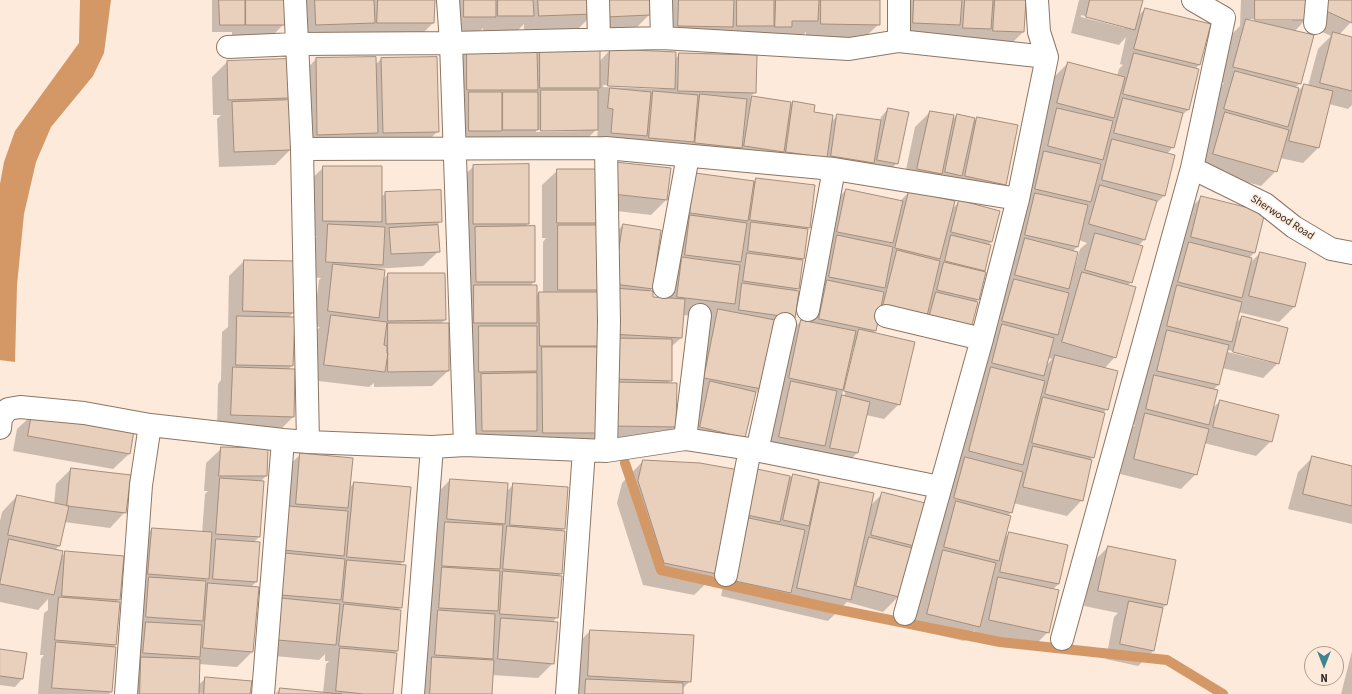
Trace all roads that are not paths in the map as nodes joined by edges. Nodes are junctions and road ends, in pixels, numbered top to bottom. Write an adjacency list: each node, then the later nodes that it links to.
1 (295, 0): 14 (street)
2 (448, 0): 13 (street)
3 (598, 0): 11 (street)
4 (661, 0): 10 (street)
5 (899, 0): 12 (street)
6 (1037, 0): 16 (street)
7 (1193, 0): 21 (street)
8 (1317, 0): 9 (street)
9 (1315, 23)
10 (662, 38): 11 (street); 12 (street)
11 (599, 39): 13 (street)
12 (899, 41): 16 (street)
13 (451, 42): 14 (street); 19 (street)
14 (297, 44): 15 (street); 18 (street)
15 (228, 47)
16 (1047, 57): 23 (street)
17 (606, 148): 19 (street); 20 (street); 40 (street)
18 (302, 149): 19 (street); 35 (street)
19 (455, 149): 36 (street)
20 (688, 156): 22 (street); 25 (street)
21 (1192, 168): 24 (street, Sherwood Road); 44 (street)
22 (834, 169): 23 (street); 26 (street)
23 (1018, 199): 30 (street)
24 (1352, 253)
25 (664, 288)
26 (808, 310)
27 (700, 315): 33 (street)
28 (886, 316): 30 (street)
29 (784, 324): 39 (street)
30 (982, 339): 41 (street)
31 (150, 425): 32 (street); 34 (street); 45 (street)
32 (0, 428)
33 (685, 439): 39 (street); 40 (street)
34 (283, 440): 35 (street); 46 (street)
35 (308, 442): 37 (street)
36 (465, 445): 37 (street); 38 (street)
37 (432, 447): 47 (street)
38 (584, 450): 40 (street); 48 (street)
39 (754, 450): 41 (street); 42 (street)
40 (606, 451)
41 (940, 487): 43 (street)
42 (726, 575)
43 (905, 614)
44 (1062, 639)
45 (126, 694)
46 (263, 694)
47 (413, 694)
48 (567, 694)

